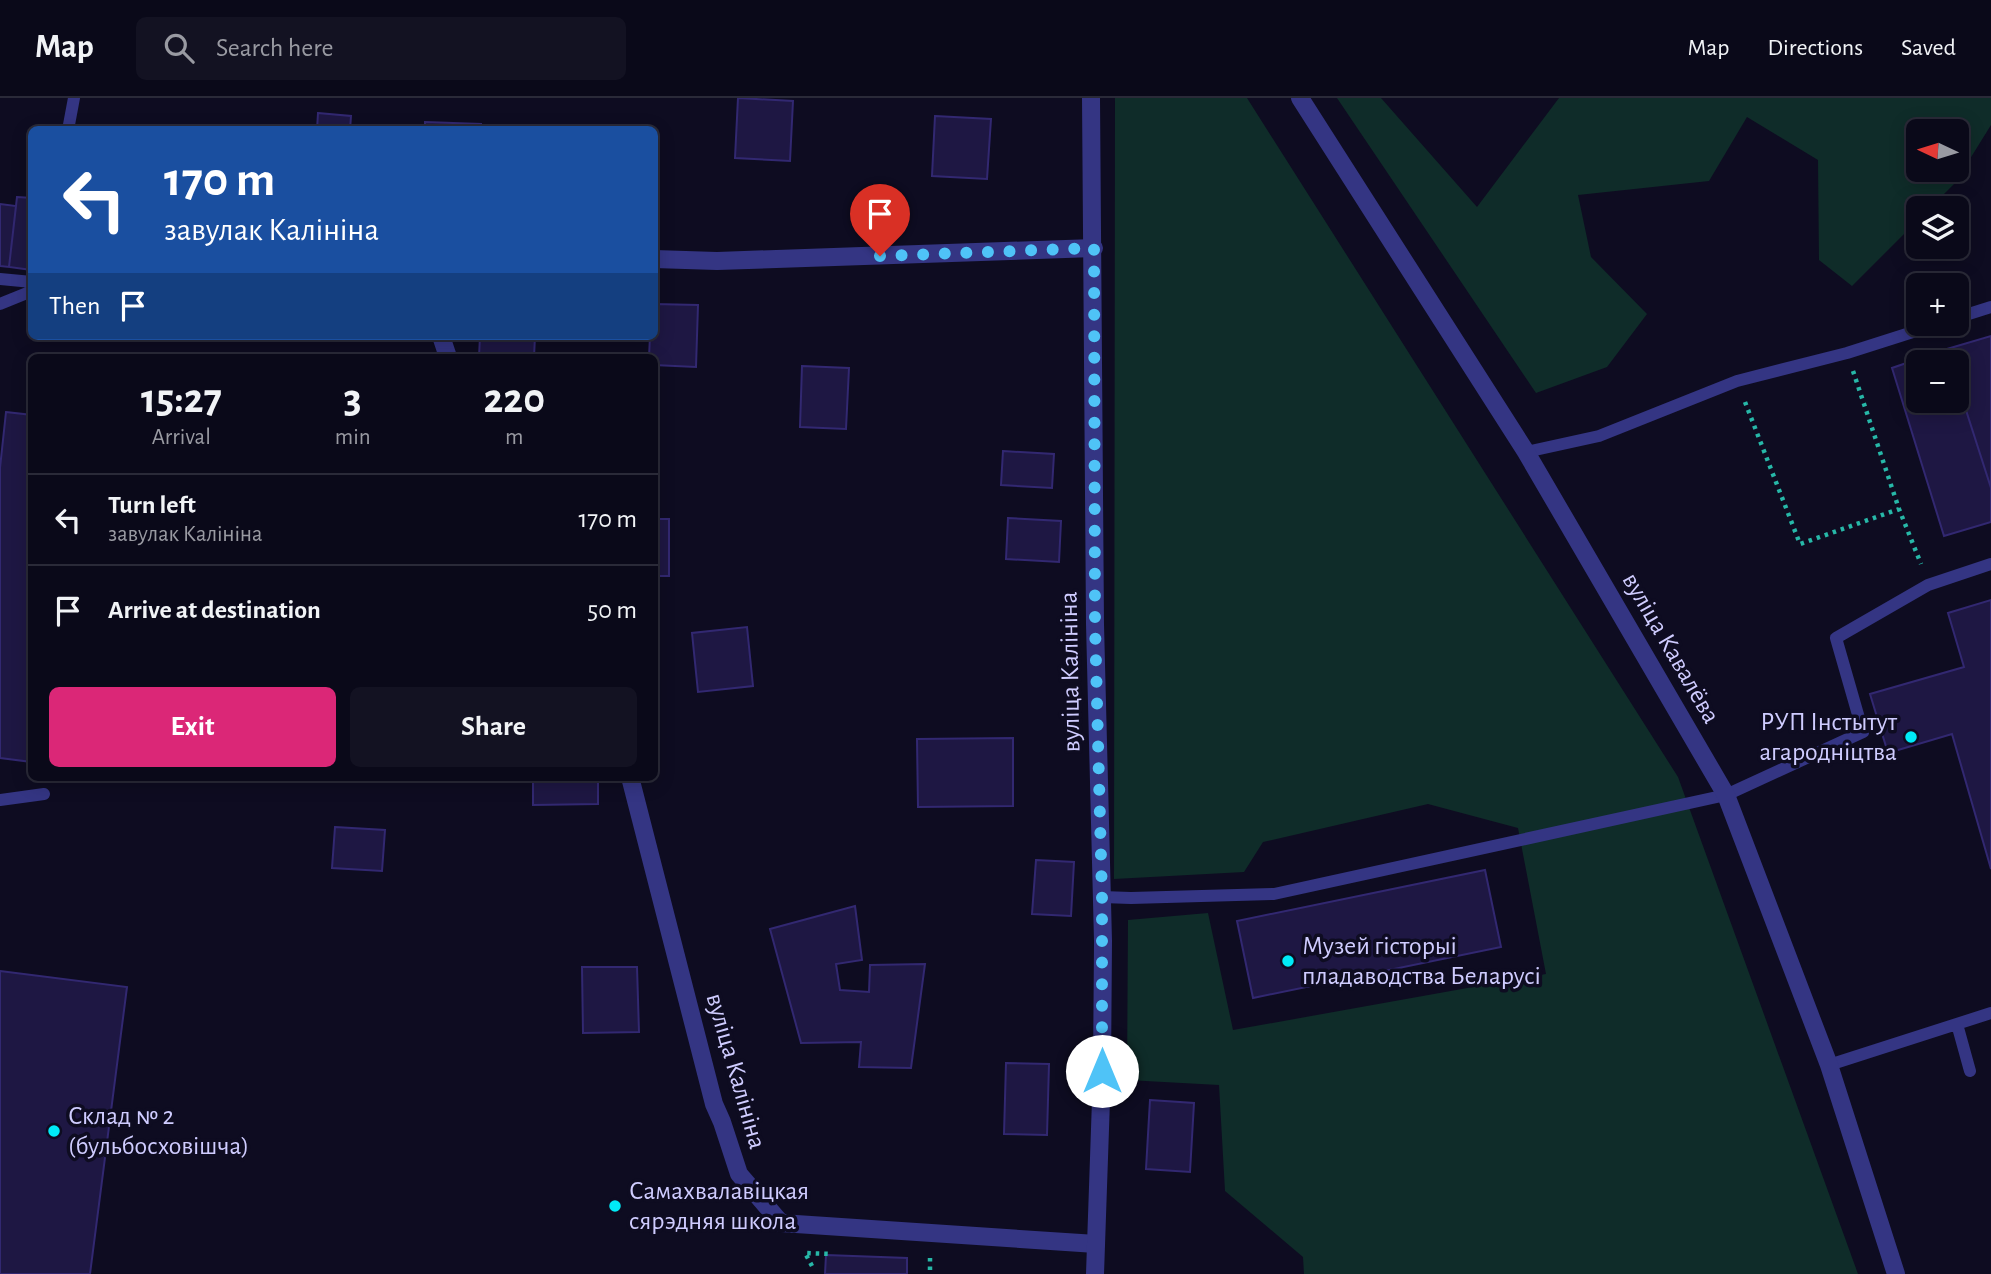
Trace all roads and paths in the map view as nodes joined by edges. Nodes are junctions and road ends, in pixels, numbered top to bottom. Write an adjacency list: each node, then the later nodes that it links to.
1 (74, 98): 4 (lane)
2 (1091, 98): 5 (street, вуліца Калініна)
3 (1300, 98): 16 (street, вуліца Кавалёва)
4 (69, 126)
5 (1094, 248): 6 (street); 24 (street, вуліца Калініна)
6 (658, 258)
7 (0, 279): 8 (lane)
8 (28, 282)
9 (28, 293): 10 (lane)
10 (0, 304)
11 (1991, 307): 12 (lane)
12 (1969, 314)
13 (1906, 334): 14 (lane)
14 (1847, 353): 15 (lane); 17 (path)
15 (1737, 382): 16 (lane); 17 (path)
16 (1526, 452): 22 (street, вуліца Кавалёва)
17 (1899, 509): 19 (path)
18 (1991, 564): 19 (lane)
19 (1928, 585): 22 (lane)
20 (631, 781): 29 (street, вуліца Калініна)
21 (44, 794): 23 (lane)
22 (1726, 795): 24 (lane); 27 (street, вуліца Кавалёва)
23 (0, 800)
24 (1102, 897): 29 (street, вуліца Калініна)
25 (1991, 1013): 26 (lane)
26 (1957, 1024): 27 (lane); 28 (lane)
27 (1829, 1065): 31 (street, вуліца Кавалёва)
28 (1970, 1071)
29 (1096, 1244): 30 (street, вуліца Калініна)
30 (1095, 1274)
31 (1896, 1274)

